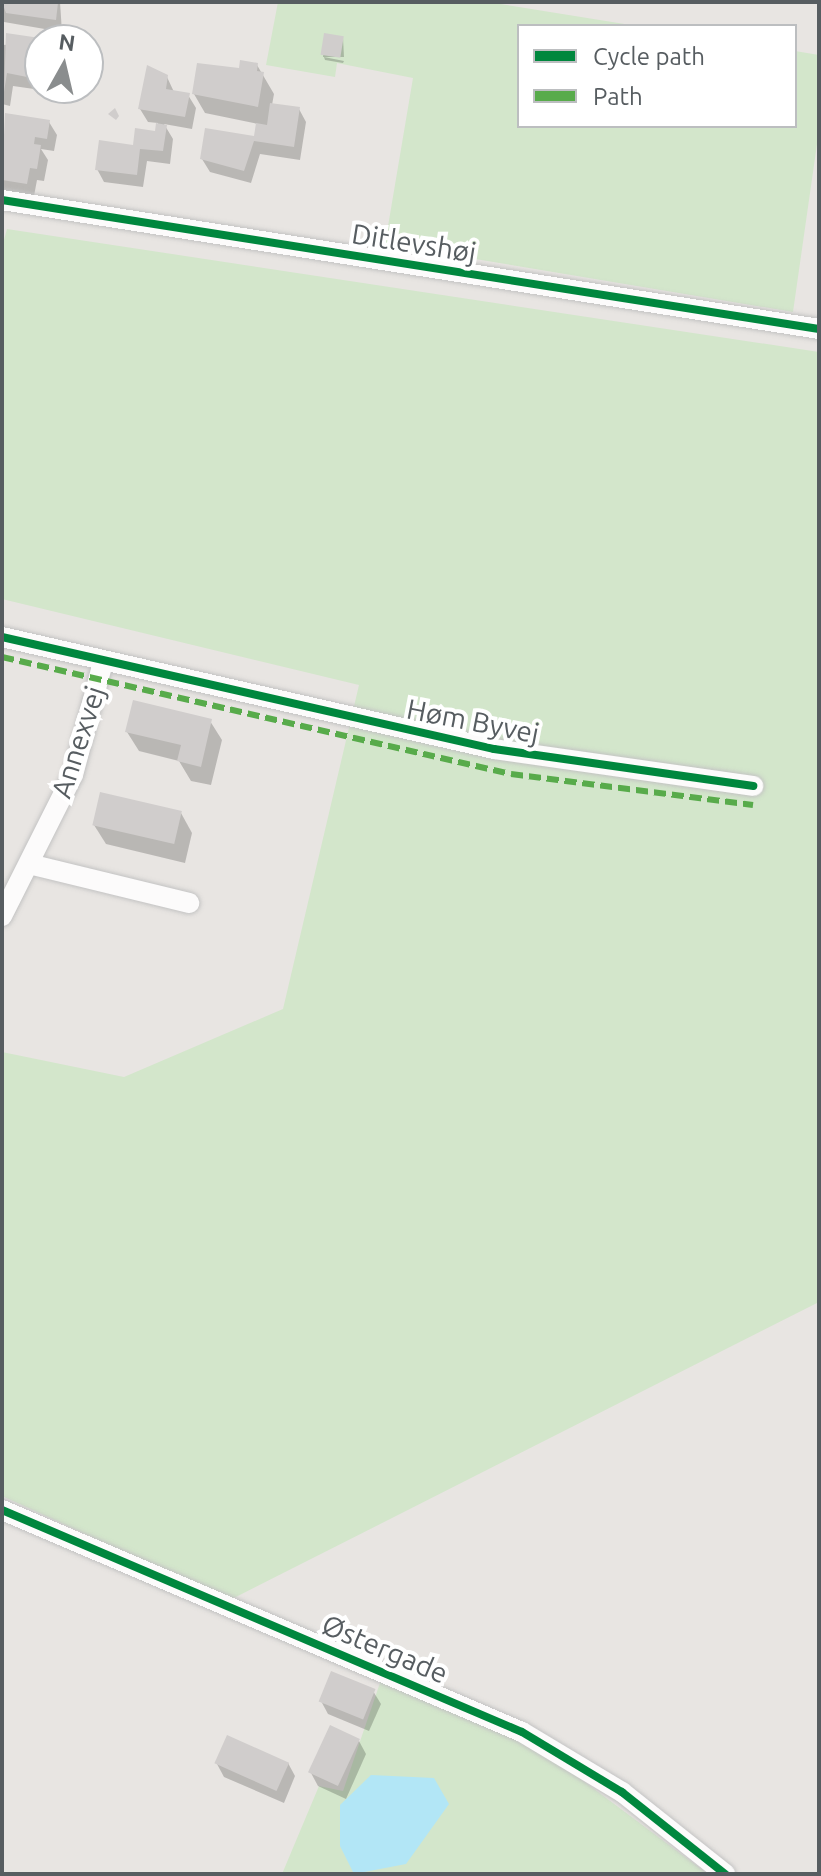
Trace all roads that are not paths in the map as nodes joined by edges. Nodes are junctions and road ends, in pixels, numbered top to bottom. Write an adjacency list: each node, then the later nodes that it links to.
1 (2, 200): 2 (street, Ditlevshøj)
2 (819, 329)
3 (2, 637): 4 (street, Høm Byvej)
4 (103, 662): 5 (street, Høm Byvej); 6 (street, Annexvej)
5 (753, 786)
6 (29, 864): 7 (street); 8 (street, Annexvej)
7 (189, 903)
8 (2, 916)
9 (2, 1510): 10 (street, Østergade)
10 (725, 1874)

